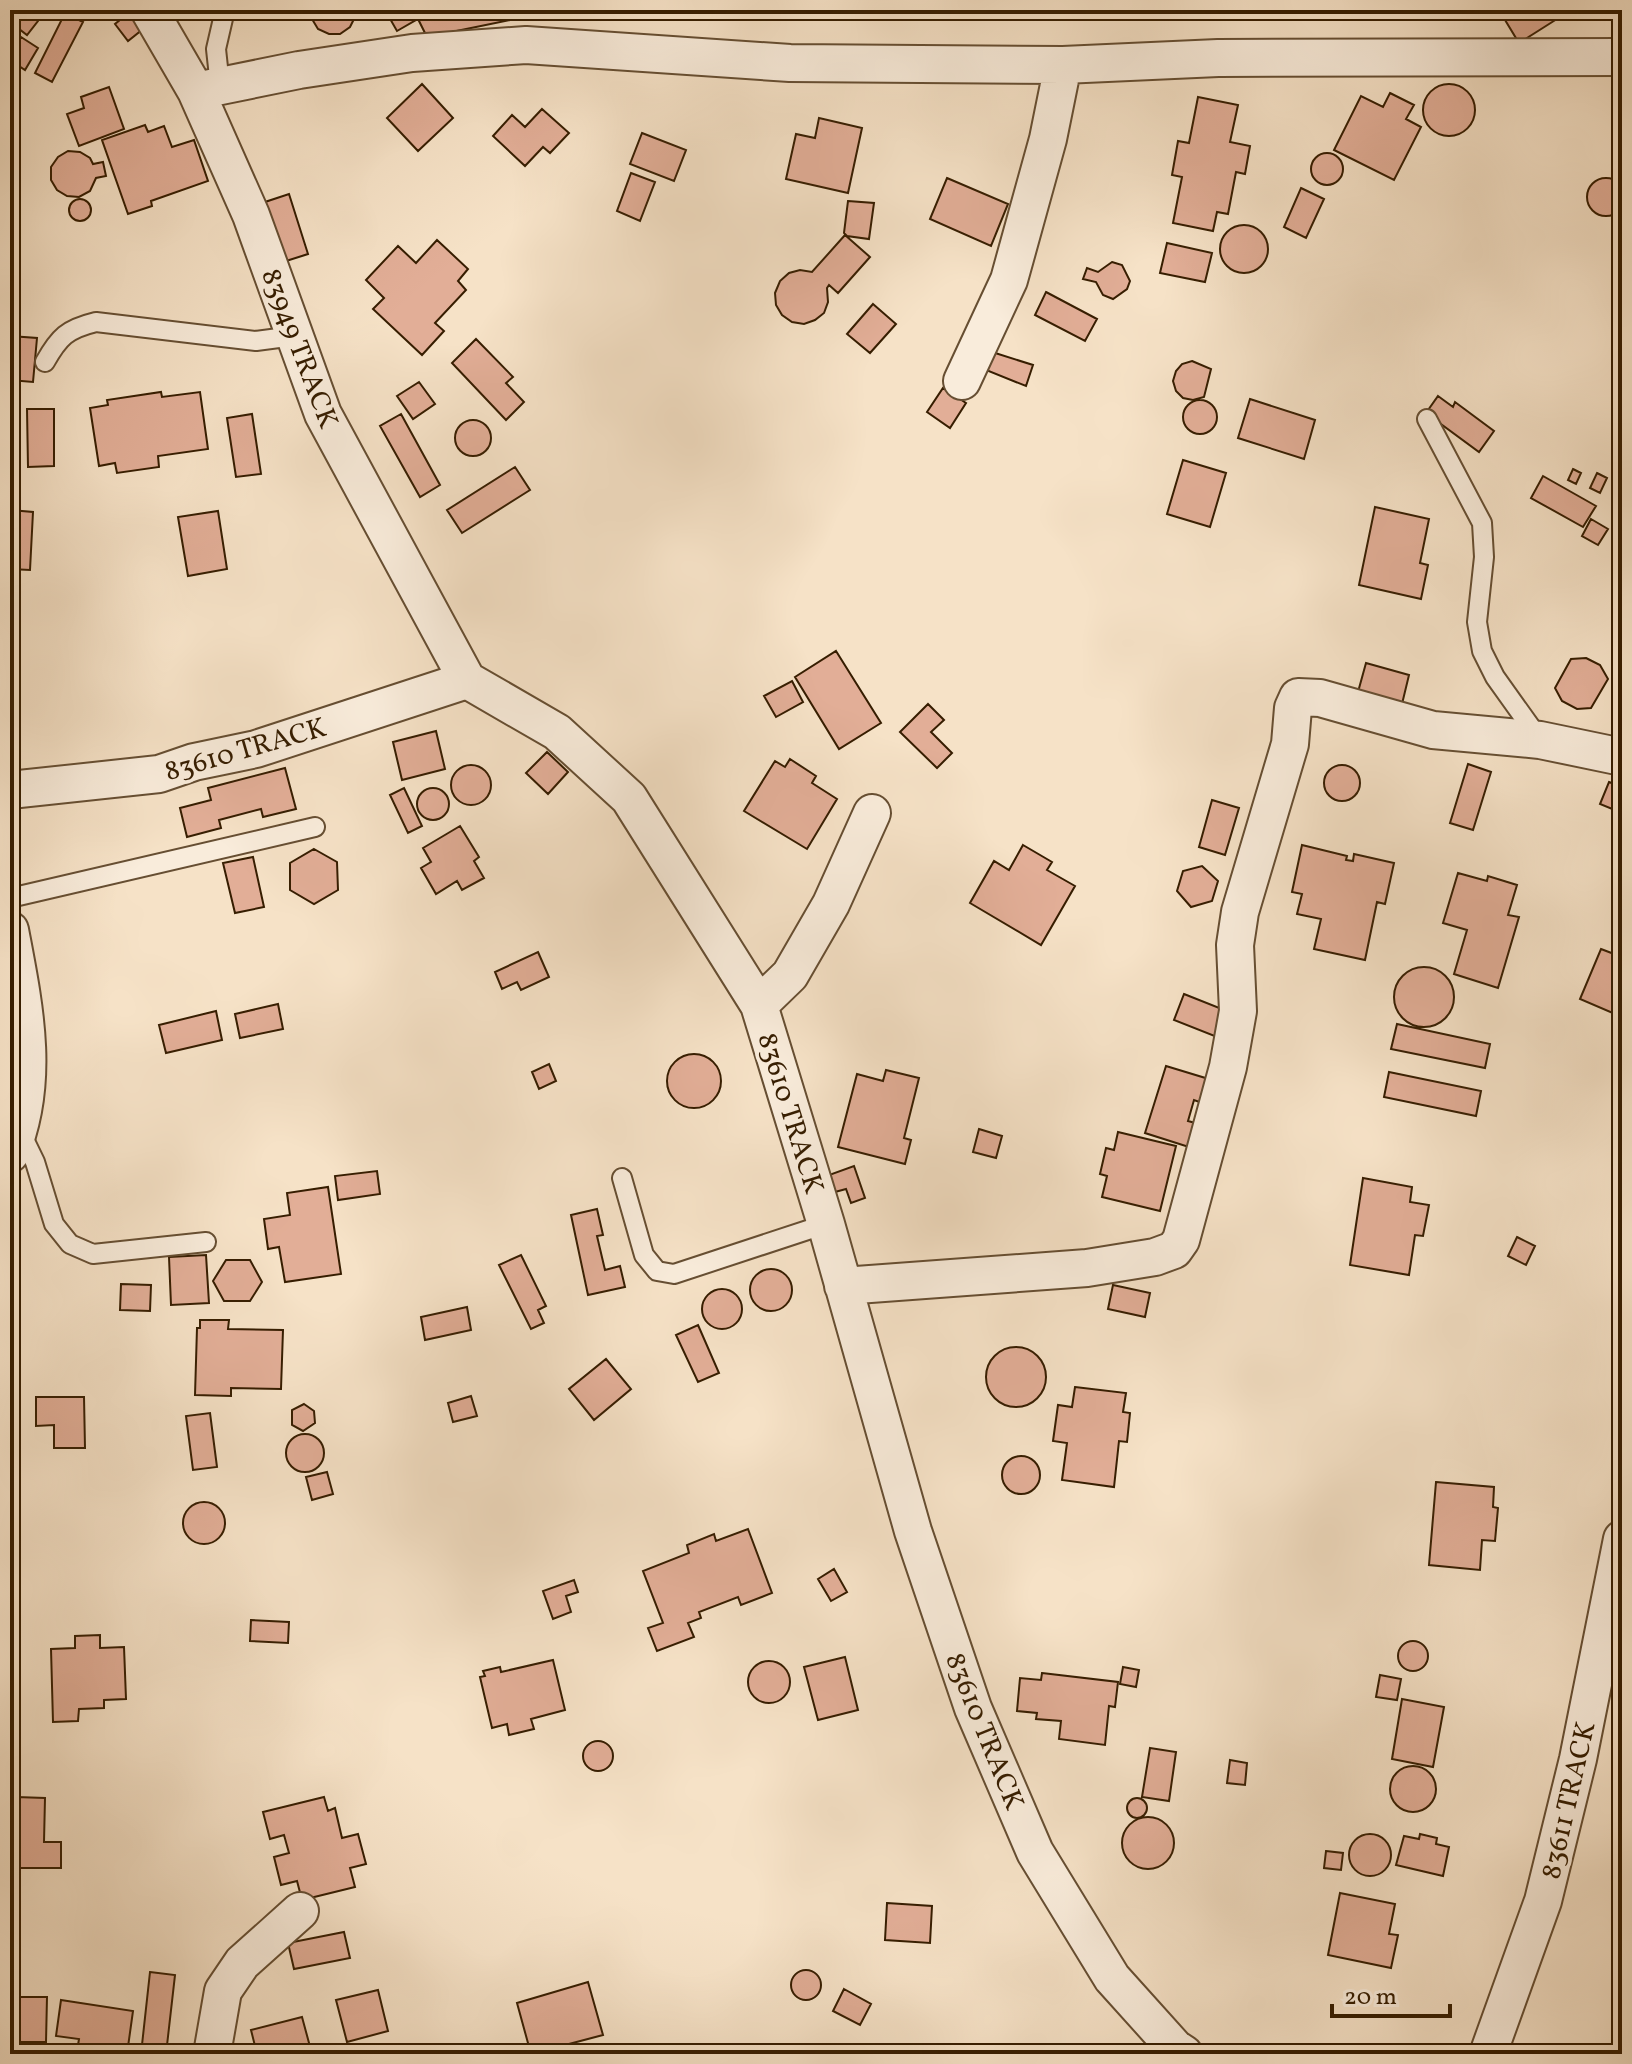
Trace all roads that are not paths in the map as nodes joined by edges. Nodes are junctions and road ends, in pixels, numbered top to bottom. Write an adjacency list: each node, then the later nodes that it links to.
1 (149, 10): 5 (street, 83949 TRACK)
2 (225, 10): 5 (lane)
3 (1622, 57): 4 (street)
4 (1063, 65): 5 (street); 8 (street)
5 (208, 88): 6 (street, 83949 TRACK)
6 (294, 336): 7 (lane); 10 (street, 83949 TRACK)
7 (45, 362)
8 (962, 381)
9 (1427, 419): 11 (lane)
10 (467, 680): 13 (street, 83610 TRACK); 18 (street, 83610 TRACK)
11 (1540, 740): 12 (street); 23 (street)
12 (1622, 757)
13 (10, 790)
14 (872, 813): 18 (street)
15 (315, 827): 16 (lane)
16 (10, 898)
17 (10, 930): 19 (street)
18 (759, 1005): 21 (street, 83610 TRACK)
19 (15, 1142): 22 (lane)
20 (622, 1178): 21 (lane)
21 (826, 1224): 23 (street, 83610 TRACK)
22 (206, 1242)
23 (843, 1286): 27 (street, 83610 TRACK)
24 (1622, 1539): 28 (street, 83611 TRACK)
25 (300, 1911): 26 (street)
26 (212, 2054)
27 (1184, 2054)
28 (1488, 2054)

